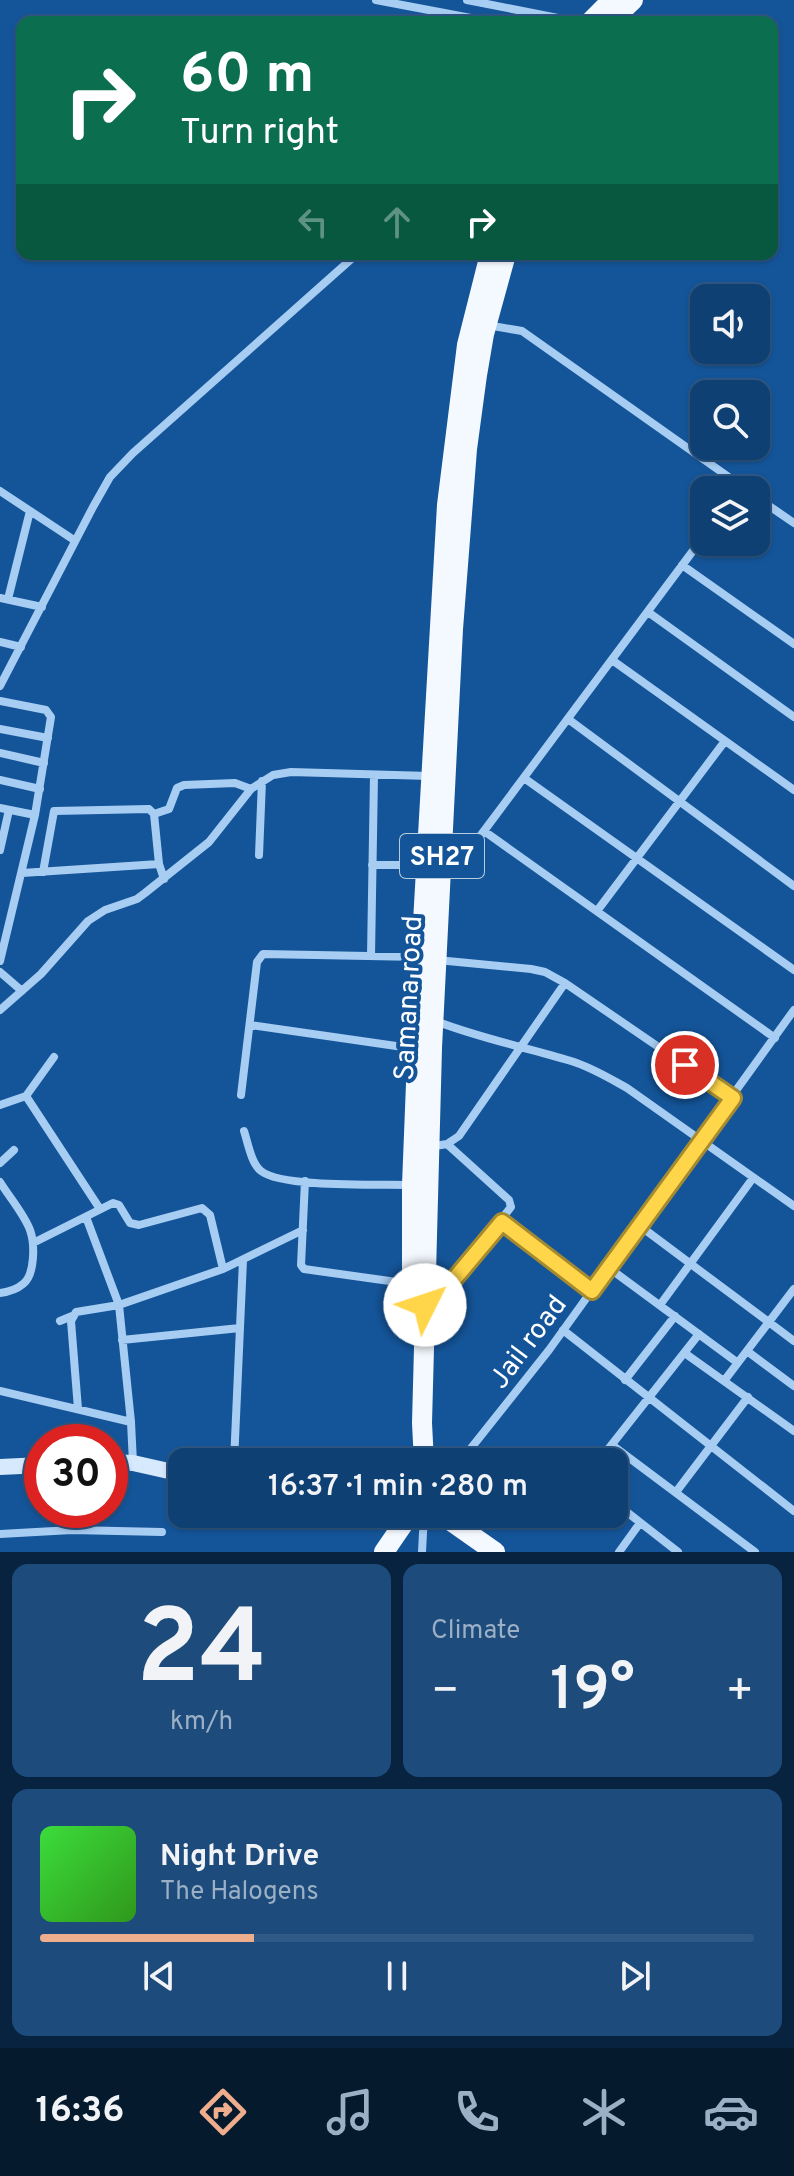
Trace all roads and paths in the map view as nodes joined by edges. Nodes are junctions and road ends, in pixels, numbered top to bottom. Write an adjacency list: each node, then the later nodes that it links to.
1 (376, 0): 4 (street)
2 (467, 0): 3 (street)
3 (485, 2): 5 (street)
4 (460, 16)
5 (550, 16)
6 (350, 260): 15 (street)
7 (488, 260): 35 (main road, Samana road / SH27)
8 (504, 260): 9 (main road, Samana road / SH27)
9 (487, 325): 10 (street); 52 (main road, Samana road / SH27)
10 (724, 476)
11 (0, 491): 13 (street)
12 (770, 507): 14 (street)
13 (30, 511): 15 (street); 18 (street)
14 (794, 523)
15 (74, 540): 19 (street)
16 (690, 554): 17 (street)
17 (682, 565): 20 (street); 22 (street)
18 (4, 598): 19 (street)
19 (42, 607): 23 (street)
20 (648, 612): 24 (street); 27 (street)
21 (0, 642): 23 (street)
22 (794, 644)
23 (21, 647): 25 (street)
24 (612, 660): 28 (street); 31 (street)
25 (0, 686)
26 (0, 701): 30 (street)
27 (794, 717)
28 (568, 719): 36 (street); 42 (street)
29 (0, 729): 30 (street)
30 (48, 738): 33 (street)
31 (725, 741): 41 (street); 42 (street)
32 (0, 753): 33 (street)
33 (44, 763): 39 (street)
34 (374, 775): 35 (street); 38 (street); 51 (street)
35 (430, 776): 52 (main road, Samana road / SH27)
36 (524, 778): 46 (street); 49 (street)
37 (0, 780): 39 (street)
38 (262, 781): 40 (street); 48 (street)
39 (40, 789): 45 (street)
40 (251, 789): 44 (street); 55 (street)
41 (794, 790)
42 (681, 800): 49 (street); 56 (street)
43 (4, 809): 45 (street); 47 (street)
44 (154, 814): 50 (street); 53 (street)
45 (35, 815): 54 (street)
46 (484, 831): 52 (street); 57 (street)
47 (0, 850)
48 (259, 855)
49 (638, 859): 57 (street); 61 (street)
50 (159, 864): 53 (street); 55 (street)
51 (372, 865): 52 (street); 58 (street)
52 (434, 866): 59 (main road, Samana road / SH27)
53 (43, 872): 54 (street)
54 (22, 873): 60 (street)
55 (164, 879): 64 (street)
56 (794, 886)
57 (597, 911): 69 (street)
58 (371, 956): 59 (street); 68 (street)
59 (429, 959): 63 (street); 67 (main road, Samana road / SH27); 71 (main road, Samana road / SH27)
60 (0, 961)
61 (794, 970)
62 (0, 972): 64 (street)
63 (565, 983): 70 (street); 75 (street)
64 (22, 991): 65 (street)
65 (0, 1010)
66 (794, 1010): 69 (street, Jail road)
67 (433, 1020): 70 (street); 79 (main road, Samana road / SH27)
68 (250, 1025): 71 (street); 73 (street)
69 (775, 1038): 75 (street, Jail road)
70 (519, 1048): 78 (street); 79 (street)
71 (418, 1049): 85 (main road, Samana road / SH27)
72 (54, 1057): 74 (street)
73 (241, 1095)
74 (26, 1096): 76 (street); 87 (street)
75 (733, 1098): 78 (street, Jail road)
76 (0, 1105)
77 (244, 1131): 83 (street)
78 (702, 1141): 82 (street); 90 (street, Jail road)
79 (438, 1146): 89 (street); 102 (main road, Samana road / SH27)
80 (14, 1150): 81 (street)
81 (0, 1163)
82 (753, 1178): 86 (street); 94 (street)
83 (305, 1181): 85 (street); 91 (street)
84 (0, 1182): 92 (street)
85 (412, 1185): 97 (main road, Samana road / SH27)
86 (794, 1206)
87 (100, 1209): 88 (street); 96 (street)
88 (86, 1217): 92 (street); 101 (street)
89 (502, 1222): 99 (street); 102 (street)
90 (640, 1226): 94 (street); 95 (street, Jail road)
91 (303, 1230): 93 (street); 97 (street)
92 (33, 1243): 100 (street)
93 (243, 1260): 96 (street); 108 (street)
94 (691, 1264): 103 (street); 107 (street)
95 (609, 1268): 99 (street, Jail road); 103 (street)
96 (223, 1269): 101 (street)
97 (412, 1284): 128 (main road, Samana road / SH27)
98 (794, 1289): 107 (street)
99 (592, 1291): 109 (street, Jail road)
100 (0, 1293)
101 (119, 1305): 104 (street); 111 (street)
102 (425, 1305): 129 (main road, Samana road / SH27)
103 (660, 1305): 105 (street)
104 (72, 1316): 106 (street); 122 (street)
105 (675, 1316): 110 (street); 116 (street)
106 (60, 1321)
107 (769, 1322): 112 (street); 113 (street)
108 (240, 1328): 111 (street); 127 (street)
109 (563, 1330): 116 (street); 130 (street, Jail road)
110 (699, 1334): 114 (street); 115 (street)
111 (122, 1340): 123 (street)
112 (794, 1341)
113 (747, 1351): 115 (street); 118 (street)
114 (686, 1354): 117 (street); 121 (street)
115 (738, 1363): 117 (street)
116 (625, 1380): 121 (street)
117 (724, 1381): 120 (street)
118 (794, 1386)
119 (0, 1391): 122 (street)
120 (748, 1397): 124 (street); 126 (street)
121 (649, 1398): 125 (street); 126 (street)
122 (78, 1409): 123 (street)
123 (131, 1422): 133 (street)
124 (794, 1431)
125 (612, 1445): 131 (street); 137 (street)
126 (710, 1446): 137 (street); 138 (street)
127 (235, 1448)
128 (410, 1448)
129 (423, 1448)
130 (471, 1448)
131 (610, 1448)
132 (128, 1463): 133 (street)
133 (133, 1463): 136 (street)
134 (24, 1466): 135 (street)
135 (0, 1467)
136 (168, 1471)
137 (676, 1492): 151 (street)
138 (794, 1511)
139 (628, 1513): 140 (street)
140 (640, 1523): 149 (street); 150 (street)
141 (400, 1528): 146 (main road)
142 (423, 1528): 147 (street)
143 (461, 1528): 148 (main road)
144 (162, 1532): 145 (street)
145 (0, 1534)
146 (384, 1552)
147 (422, 1552)
148 (495, 1552)
149 (619, 1552)
150 (678, 1552)
151 (754, 1552)

